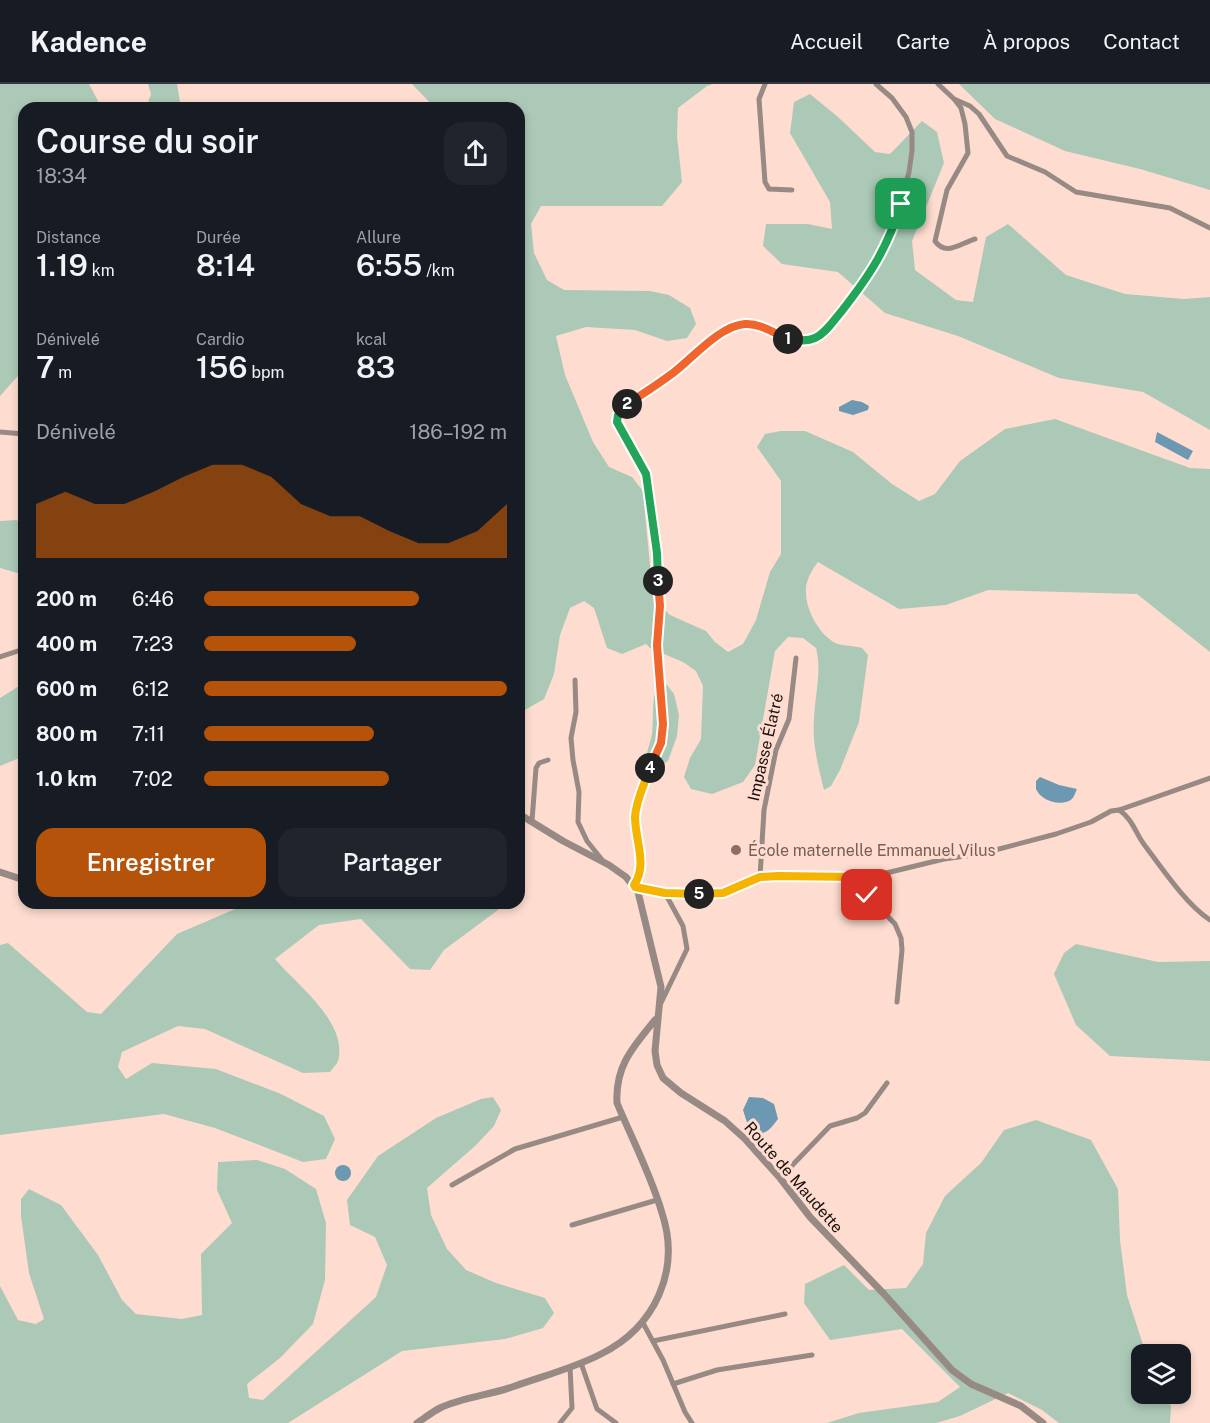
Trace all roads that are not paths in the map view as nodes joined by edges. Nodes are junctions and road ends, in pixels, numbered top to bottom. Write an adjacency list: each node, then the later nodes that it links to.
1 (765, 84): 5 (street)
2 (876, 84): 24 (street)
3 (938, 84): 4 (street)
4 (954, 99): 6 (street); 7 (street)
5 (792, 190)
6 (1210, 228)
7 (975, 239)
8 (0, 432): 9 (street)
9 (18, 434)
10 (18, 651): 11 (street)
11 (0, 657)
12 (796, 658): 21 (street, Impasse Élatré)
13 (575, 680): 19 (street)
14 (548, 760): 18 (street)
15 (1210, 778): 16 (street)
16 (1119, 810): 22 (street); 26 (street)
17 (525, 817): 18 (street)
18 (532, 821): 19 (street)
19 (604, 863): 24 (street)
20 (0, 872): 23 (street)
21 (760, 877): 22 (street); 25 (street)
22 (858, 877): 27 (street)
23 (18, 878)
24 (634, 886): 25 (street); 28 (street, Route de Maudette)
25 (665, 893): 28 (street)
26 (1210, 920)
27 (897, 1002)
28 (660, 1005): 29 (street, Route de Maudette)
29 (657, 1019): 31 (street); 32 (street, Route de Maudette)
30 (887, 1083): 32 (street)
31 (623, 1116): 33 (street); 34 (street)
32 (780, 1178): 47 (street, Route de Maudette)
33 (452, 1185)
34 (657, 1200): 35 (street); 37 (street)
35 (572, 1225)
36 (785, 1314): 38 (street)
37 (643, 1323): 38 (street); 40 (street)
38 (652, 1341): 42 (street)
39 (812, 1355): 42 (street)
40 (581, 1363): 41 (street); 45 (street)
41 (570, 1367): 43 (street); 44 (street)
42 (673, 1383): 46 (street)
43 (417, 1423)
44 (560, 1423)
45 (616, 1423)
46 (692, 1423)
47 (1043, 1423)

